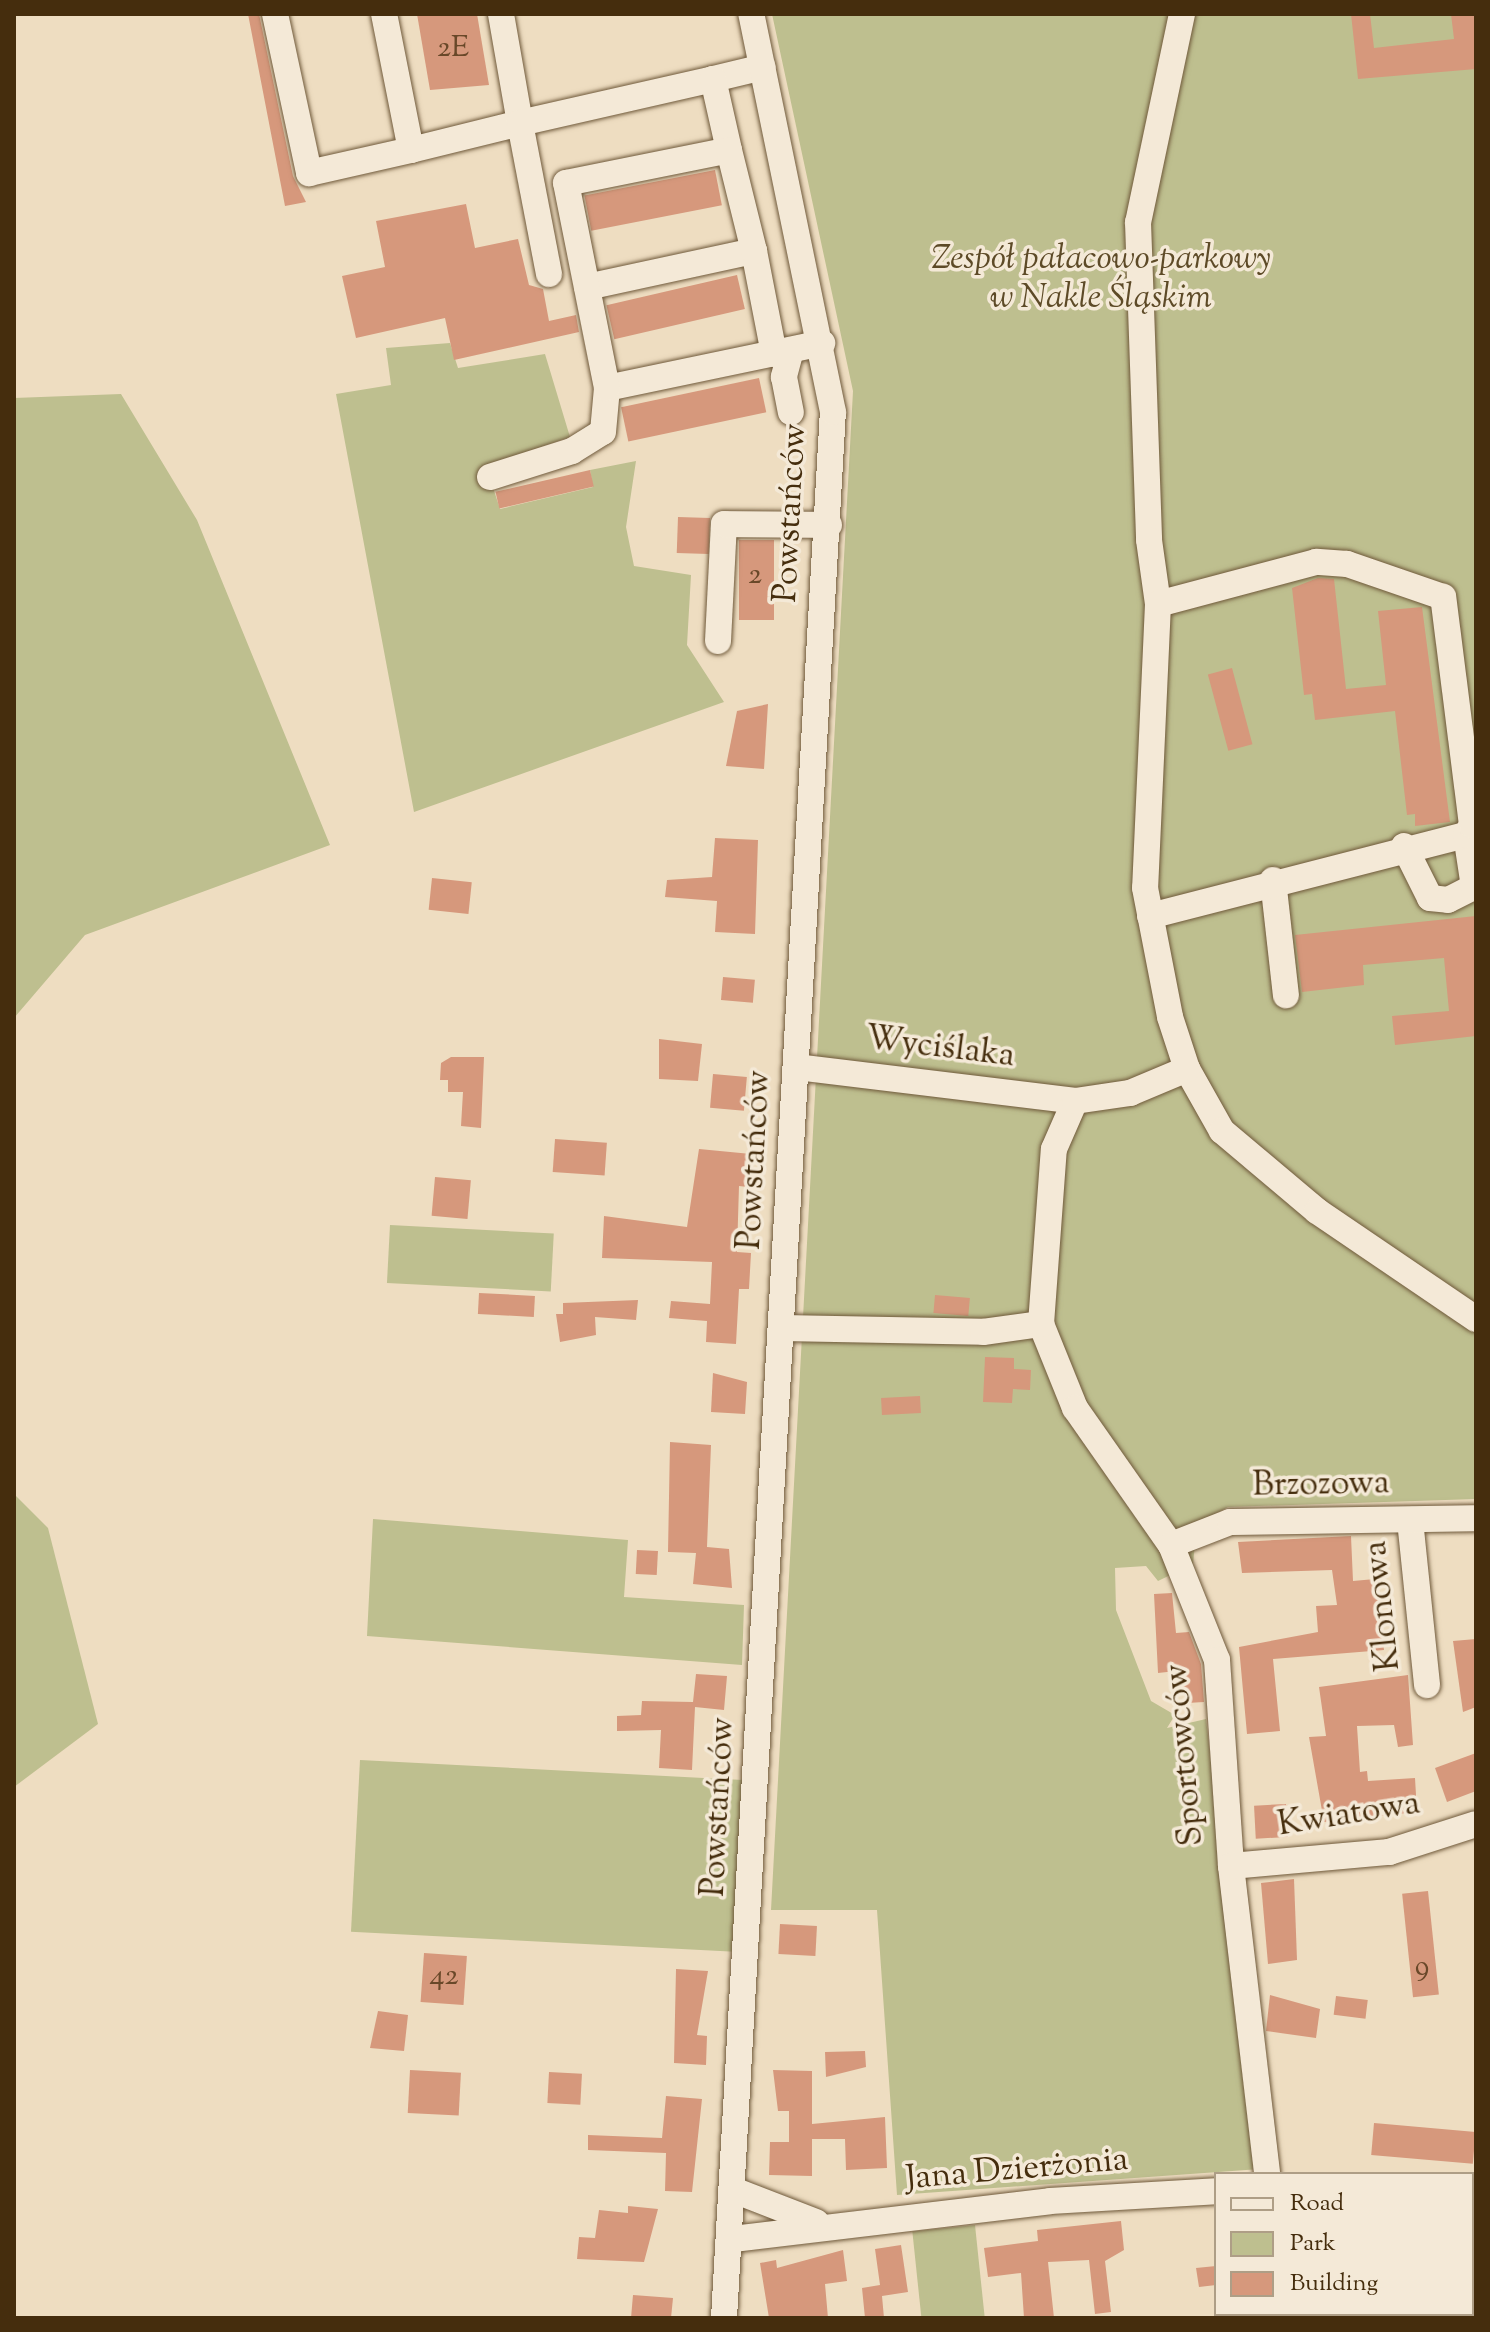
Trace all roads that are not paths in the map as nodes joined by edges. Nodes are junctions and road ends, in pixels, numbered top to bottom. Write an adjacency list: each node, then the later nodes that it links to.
1 (275, 14): 9 (street)
2 (384, 14): 9 (street)
3 (501, 14): 8 (street)
4 (751, 14): 6 (street, Powstańców)
5 (1182, 14): 20 (street)
6 (763, 67): 7 (street); 14 (street, Powstańców)
7 (713, 79): 8 (street); 10 (street)
8 (520, 123): 9 (street); 12 (street)
9 (411, 150)
10 (729, 150): 11 (street); 13 (street)
11 (754, 251): 13 (street); 15 (street)
12 (549, 274)
13 (587, 287): 16 (street)
14 (822, 343): 15 (street); 19 (street, Powstańców)
15 (783, 352): 16 (street); 17 (street)
16 (607, 388): 18 (street)
17 (791, 412)
18 (490, 477)
19 (829, 525): 21 (street); 27 (street, Powstańców)
20 (1158, 604): 22 (street); 25 (street)
21 (718, 641)
22 (1466, 835): 23 (street); 23 (street)
23 (1404, 846): 24 (street)
24 (1273, 880): 25 (street); 26 (street)
25 (1150, 916): 28 (street)
26 (1286, 995)
27 (796, 1067): 29 (street, Wyciślaka); 32 (street, Powstańców)
28 (1187, 1069): 29 (street, Wyciślaka); 30 (street)
29 (1075, 1101): 31 (street)
30 (1476, 1319)
31 (1041, 1324): 32 (street); 35 (street, Sportowców)
32 (782, 1328): 40 (street, Powstańców)
33 (1476, 1518): 34 (street, Brzozowa)
34 (1410, 1520): 35 (street, Brzozowa); 36 (street, Klonowa)
35 (1171, 1545): 38 (street, Sportowców)
36 (1427, 1685)
37 (1476, 1824): 38 (street, Kwiatowa)
38 (1231, 1866): 39 (street, Sportowców)
39 (1267, 2172)
40 (736, 2191): 42 (street, Jana Dzierżonia); 43 (street, Powstańców)
41 (1214, 2191): 42 (street, Jana Dzierżonia)
42 (824, 2224): 43 (street, Jana Dzierżonia)
43 (733, 2239): 44 (street, Powstańców)
44 (724, 2318)

